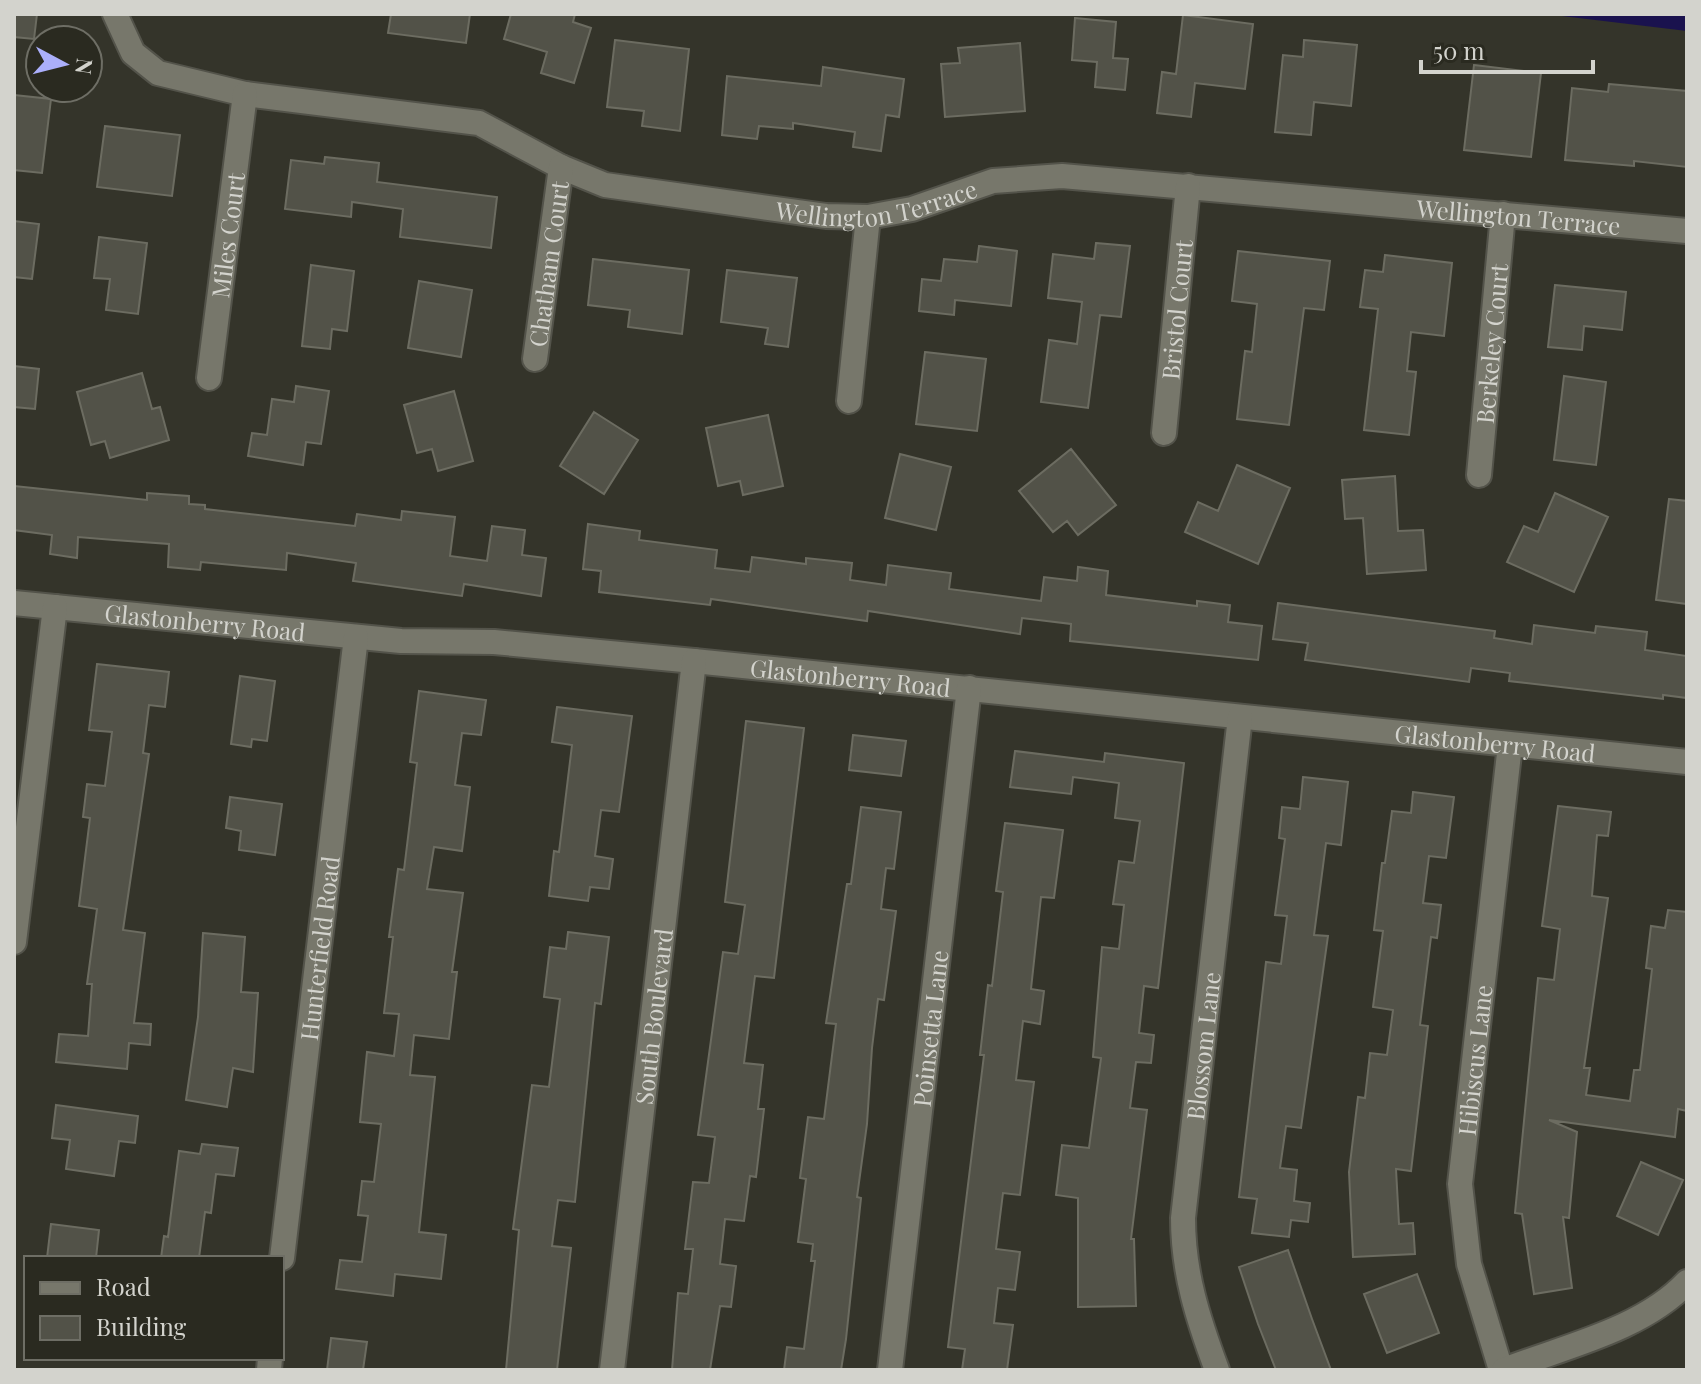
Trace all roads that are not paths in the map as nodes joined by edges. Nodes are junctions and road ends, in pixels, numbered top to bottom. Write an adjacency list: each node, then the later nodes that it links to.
1 (115, 14): 2 (street, Wellington Terrace)
2 (245, 94): 3 (street, Wellington Terrace); 9 (street, Miles Court)
3 (561, 167): 6 (street, Wellington Terrace); 8 (street, Chatham Court)
4 (1188, 186): 5 (street, Wellington Terrace); 6 (street, Wellington Terrace); 11 (street, Bristol Court)
5 (1503, 214): 7 (street, Wellington Terrace); 12 (street, Berkeley Court)
6 (868, 217): 10 (street)
7 (1687, 231)
8 (535, 359)
9 (209, 378)
10 (849, 401)
11 (1164, 433)
12 (1479, 475)
13 (14, 603): 14 (street, Glastonberry Road)
14 (55, 607): 15 (street, Glastonberry Road); 21 (street)
15 (356, 637): 16 (street, Glastonberry Road); 22 (street, Hunterfield Road)
16 (694, 661): 17 (street, Glastonberry Road); 24 (street, South Boulevard)
17 (969, 688): 18 (street, Glastonberry Road); 25 (street, Poinsetta Lane)
18 (1240, 717): 19 (street, Glastonberry Road); 26 (street, Blossom Lane)
19 (1510, 745): 20 (street, Glastonberry Road); 27 (street, Hibiscus Lane)
20 (1687, 762)
21 (14, 942)
22 (282, 1256)
23 (1687, 1282): 27 (street)
24 (612, 1370)
25 (890, 1370)
26 (1217, 1370)
27 (1502, 1370)

